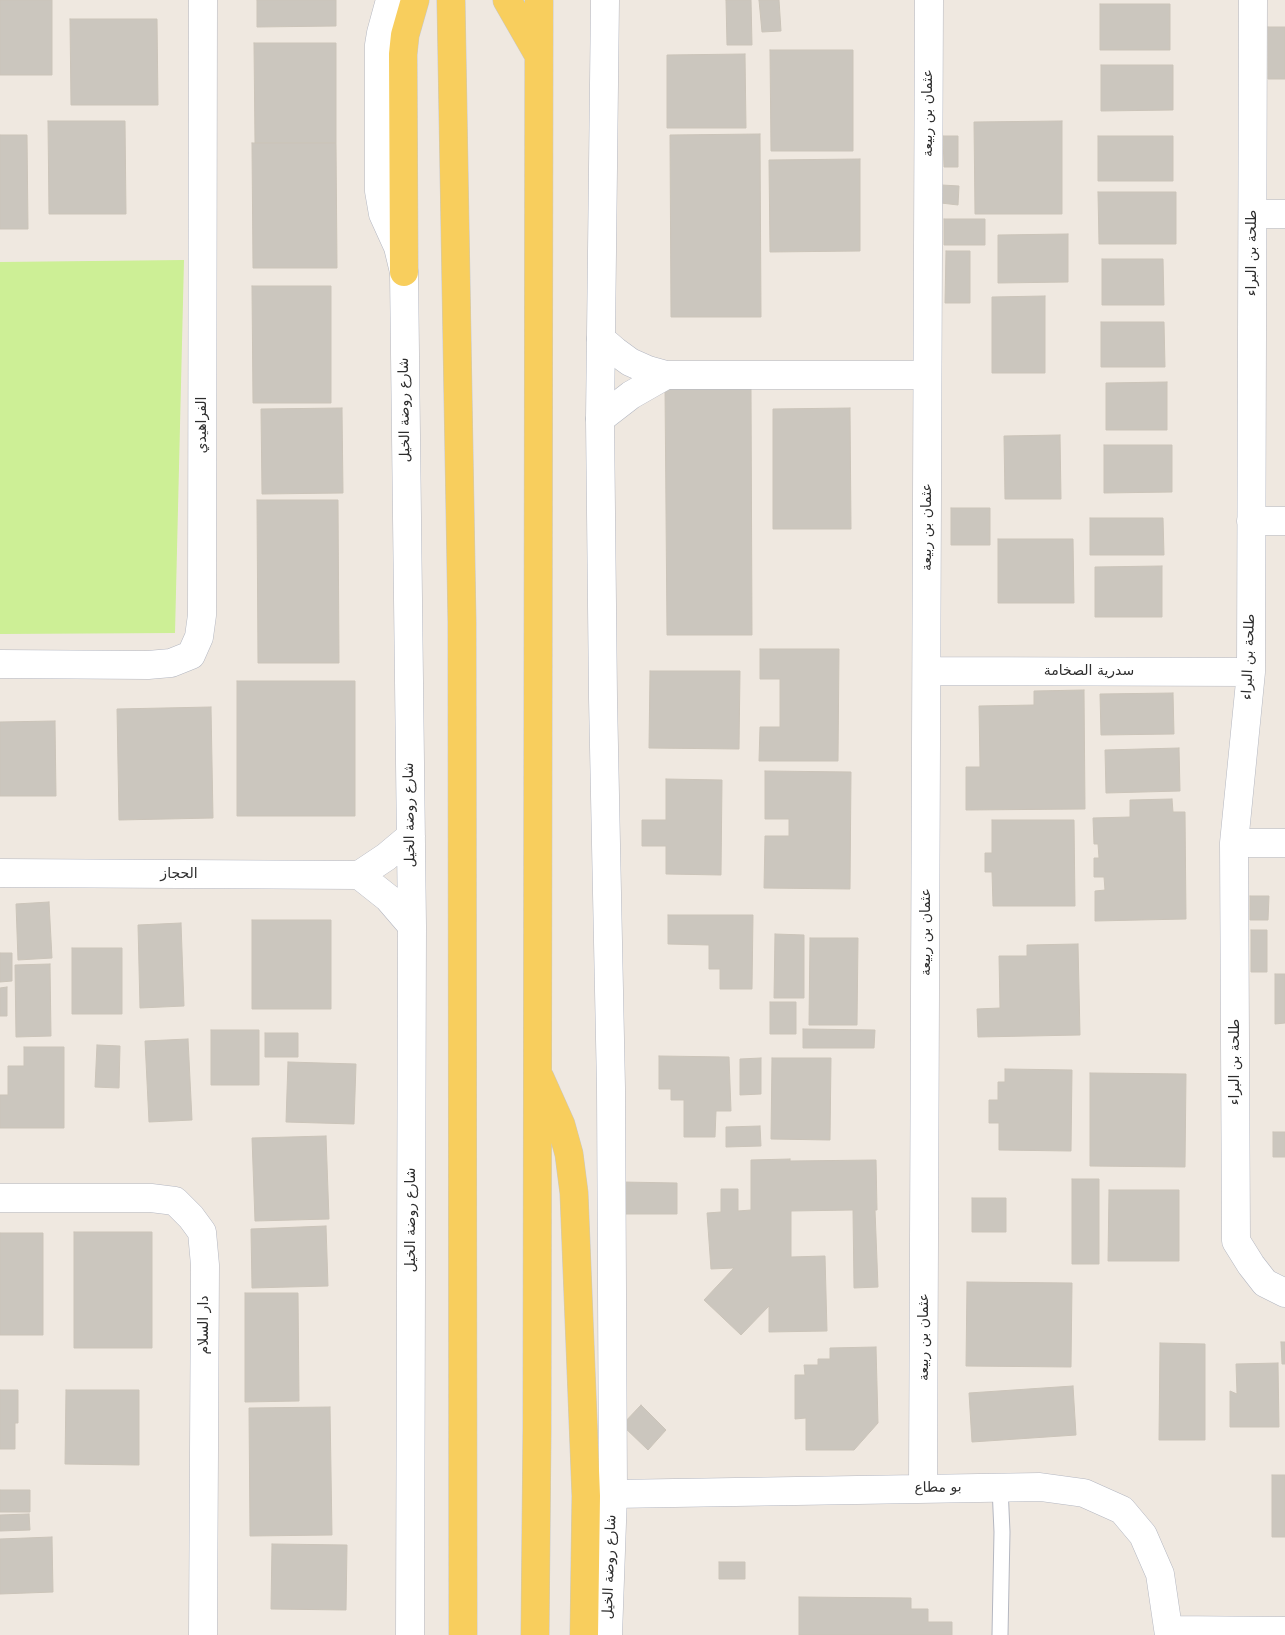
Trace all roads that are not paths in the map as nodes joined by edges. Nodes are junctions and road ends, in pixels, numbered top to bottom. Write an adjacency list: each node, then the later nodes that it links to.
1 (202, 0): 20 (street, الفراهيدي)
2 (390, 0): 13 (street, شارع روضة الخيل)
3 (415, 0): 13 (main road)
4 (451, 0): 39 (main road)
5 (508, 0): 10 (main road)
6 (539, 0): 10 (main road)
7 (606, 0): 14 (street, شارع روضة الخيل)
8 (929, 0): 16 (street, عثمان بن ربيعة)
9 (1253, 0): 11 (street, طلحة بن البراء)
10 (538, 54): 29 (main road)
11 (1252, 214): 12 (street); 18 (street, طلحة بن البراء)
12 (1285, 214)
13 (404, 272): 23 (street, شارع روضة الخيل)
14 (601, 339): 15 (street); 17 (street, شارع روضة الخيل)
15 (666, 375): 16 (street); 17 (street)
16 (927, 375): 21 (street, عثمان بن ربيعة)
17 (600, 420): 34 (street, شارع روضة الخيل)
18 (1251, 520): 19 (street); 22 (street, طلحة بن البراء)
19 (1285, 521)
20 (0, 664)
21 (928, 670): 22 (street, سدرية الصخامة); 33 (street, عثمان بن ربيعة)
22 (1251, 672): 24 (street, طلحة بن البراء)
23 (411, 836): 27 (street); 28 (street, شارع روضة الخيل)
24 (1234, 843): 25 (street); 31 (street, طلحة بن البراء)
25 (1285, 843)
26 (0, 873): 27 (street, الحجاز)
27 (359, 875): 28 (street)
28 (412, 926): 38 (street, شارع روضة الخيل)
29 (536, 1070): 40 (main road); 41 (main road)
30 (0, 1198): 37 (street, دار السلام)
31 (1285, 1293)
32 (1000, 1487): 33 (street, بو مطاع); 36 (street, بو مطاع); 43 (lane)
33 (923, 1488): 34 (street, بو مطاع)
34 (613, 1494): 42 (street, شارع روضة الخيل)
35 (1285, 1631): 36 (street)
36 (1169, 1632)
37 (203, 1635)
38 (410, 1635)
39 (464, 1635)
40 (535, 1635)
41 (584, 1635)
42 (608, 1635)
43 (1000, 1635)

